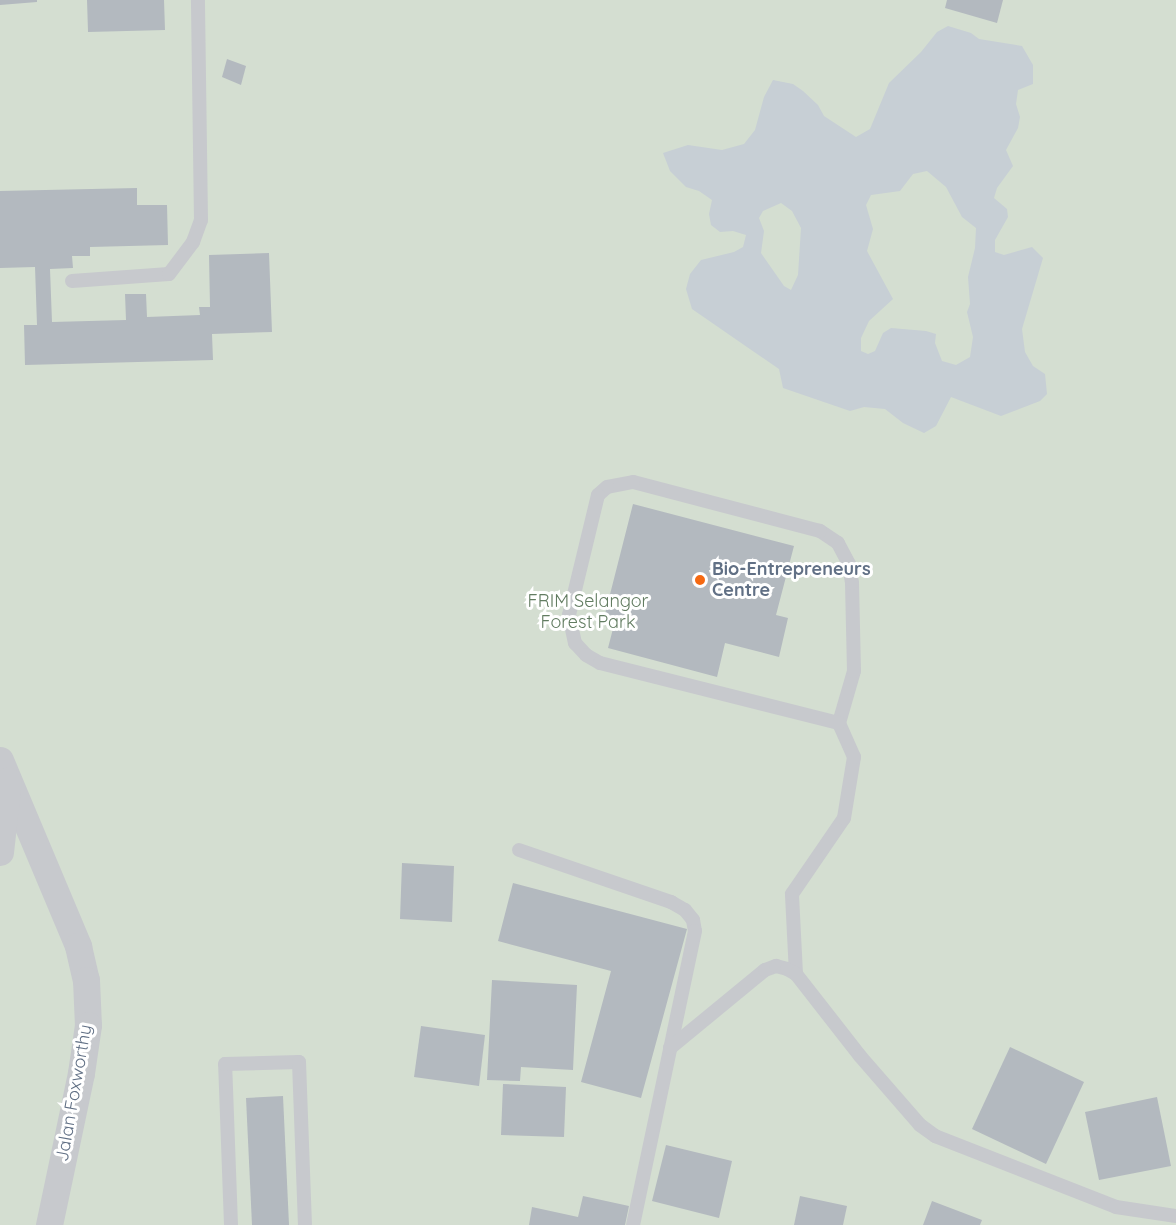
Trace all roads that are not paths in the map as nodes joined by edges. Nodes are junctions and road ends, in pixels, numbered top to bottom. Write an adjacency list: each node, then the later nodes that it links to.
1 (198, 0): 2 (lane)
2 (72, 281)
3 (839, 723): 3 (lane); 7 (lane)
4 (4, 769): 6 (street); 10 (street, Jalan Foxworthy)
5 (519, 850): 8 (lane)
6 (0, 852)
7 (796, 974): 8 (lane); 9 (lane)
8 (670, 1048): 13 (lane)
9 (1176, 1216)
10 (49, 1225)
11 (231, 1225): 12 (lane)
12 (305, 1225)
13 (633, 1225)

